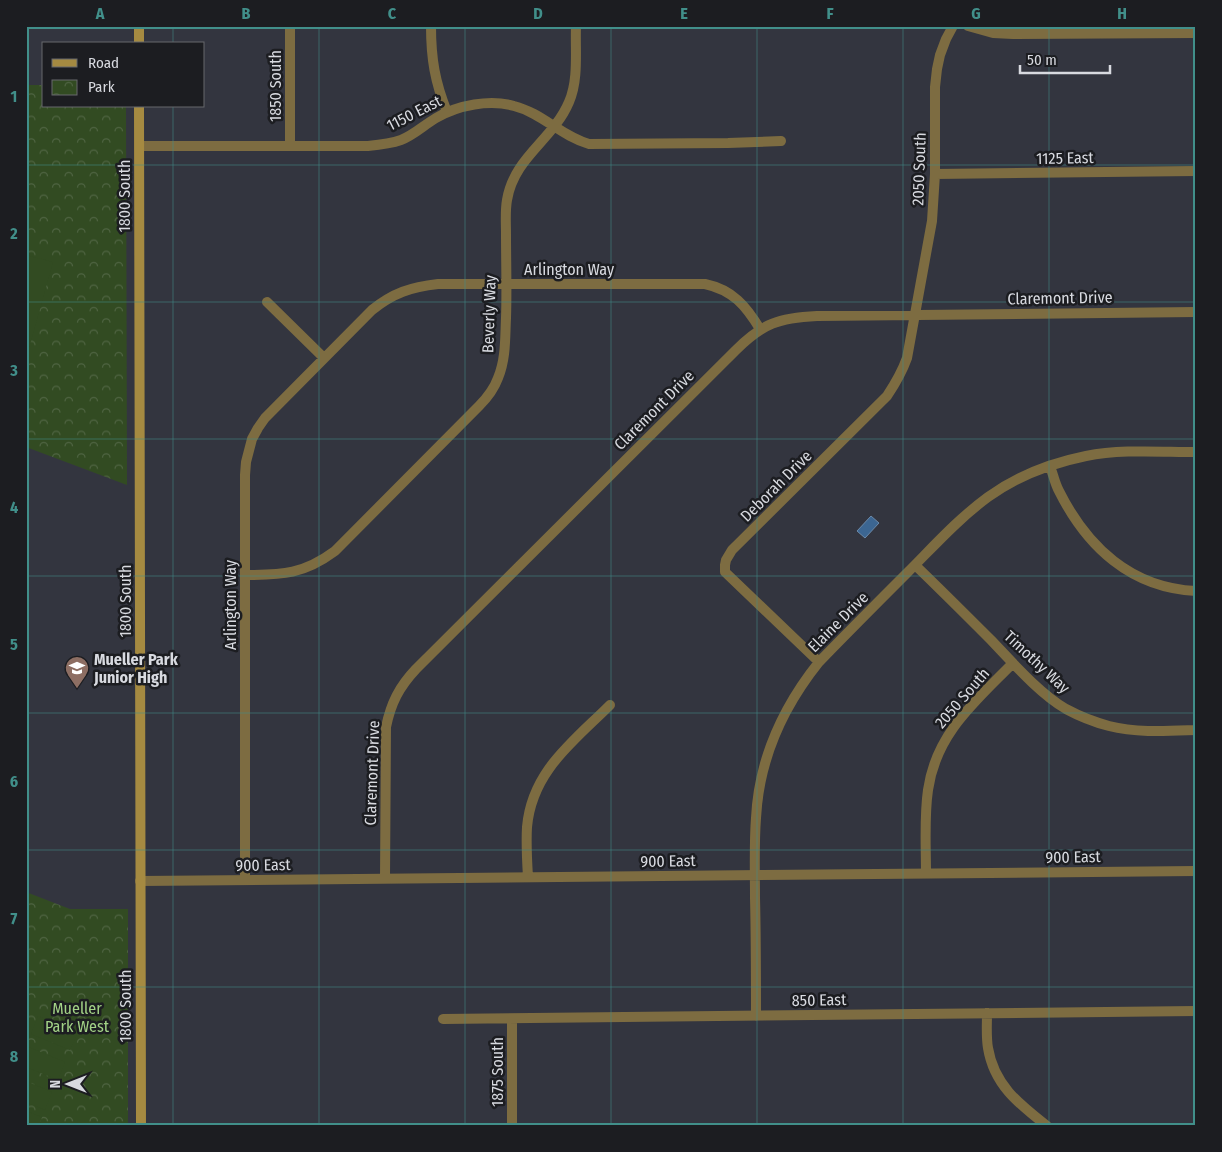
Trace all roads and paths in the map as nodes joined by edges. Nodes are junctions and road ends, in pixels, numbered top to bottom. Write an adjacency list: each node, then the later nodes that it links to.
1 (139, 26): 8 (main road)
2 (290, 26): 14 (street, 1850 South)
3 (431, 26): 10 (street)
4 (576, 26): 11 (street, Beverly Way)
5 (952, 26): 16 (street, 2050 South)
6 (968, 26): 7 (street)
7 (1196, 33)
8 (139, 42)
9 (139, 108): 13 (main road, 1800 South)
10 (447, 112): 11 (street, 1150 East); 14 (street, 1150 East)
11 (555, 127): 12 (street, 1150 East); 17 (street, Beverly Way)
12 (781, 141)
13 (140, 146): 14 (street, 1150 East); 38 (main road, 1800 South)
14 (290, 146)
15 (1196, 171): 16 (street, 1125 East)
16 (935, 174): 20 (street, 2050 South)
17 (506, 284): 21 (street, Arlington Way); 22 (street, Arlington Way); 26 (street, Beverly Way)
18 (267, 302): 22 (street)
19 (1196, 312): 20 (street, Claremont Drive)
20 (915, 315): 21 (street, Claremont Drive); 28 (street, Deborah Drive)
21 (760, 329): 36 (street, Claremont Drive)
22 (324, 358): 26 (street, Arlington Way)
23 (1196, 452): 24 (street, Elaine Drive)
24 (1050, 466): 25 (street, Elaine Drive); 27 (street)
25 (915, 565): 28 (street, Elaine Drive); 29 (street, Timothy Way)
26 (245, 575): 37 (street, Arlington Way)
27 (1196, 591)
28 (818, 662): 34 (street, Elaine Drive)
29 (1013, 663): 31 (street, Timothy Way); 33 (street, 2050 South)
30 (610, 705): 35 (street)
31 (1196, 730)
32 (1196, 871): 33 (street, 900 East)
33 (926, 873): 34 (street, 900 East)
34 (755, 875): 35 (street, 900 East); 41 (street, Elaine Drive)
35 (528, 878): 36 (street, 900 East)
36 (385, 879): 37 (street, 900 East)
37 (245, 880): 38 (street, 900 East)
38 (140, 881): 44 (main road, 1800 South)
39 (1196, 1011): 40 (street, 850 East)
40 (987, 1013): 41 (street, 850 East); 46 (street)
41 (756, 1016): 43 (street, 850 East)
42 (443, 1019): 43 (street, 850 East)
43 (512, 1019): 45 (street, 1875 South)
44 (141, 1126)
45 (512, 1126)
46 (1047, 1126)

